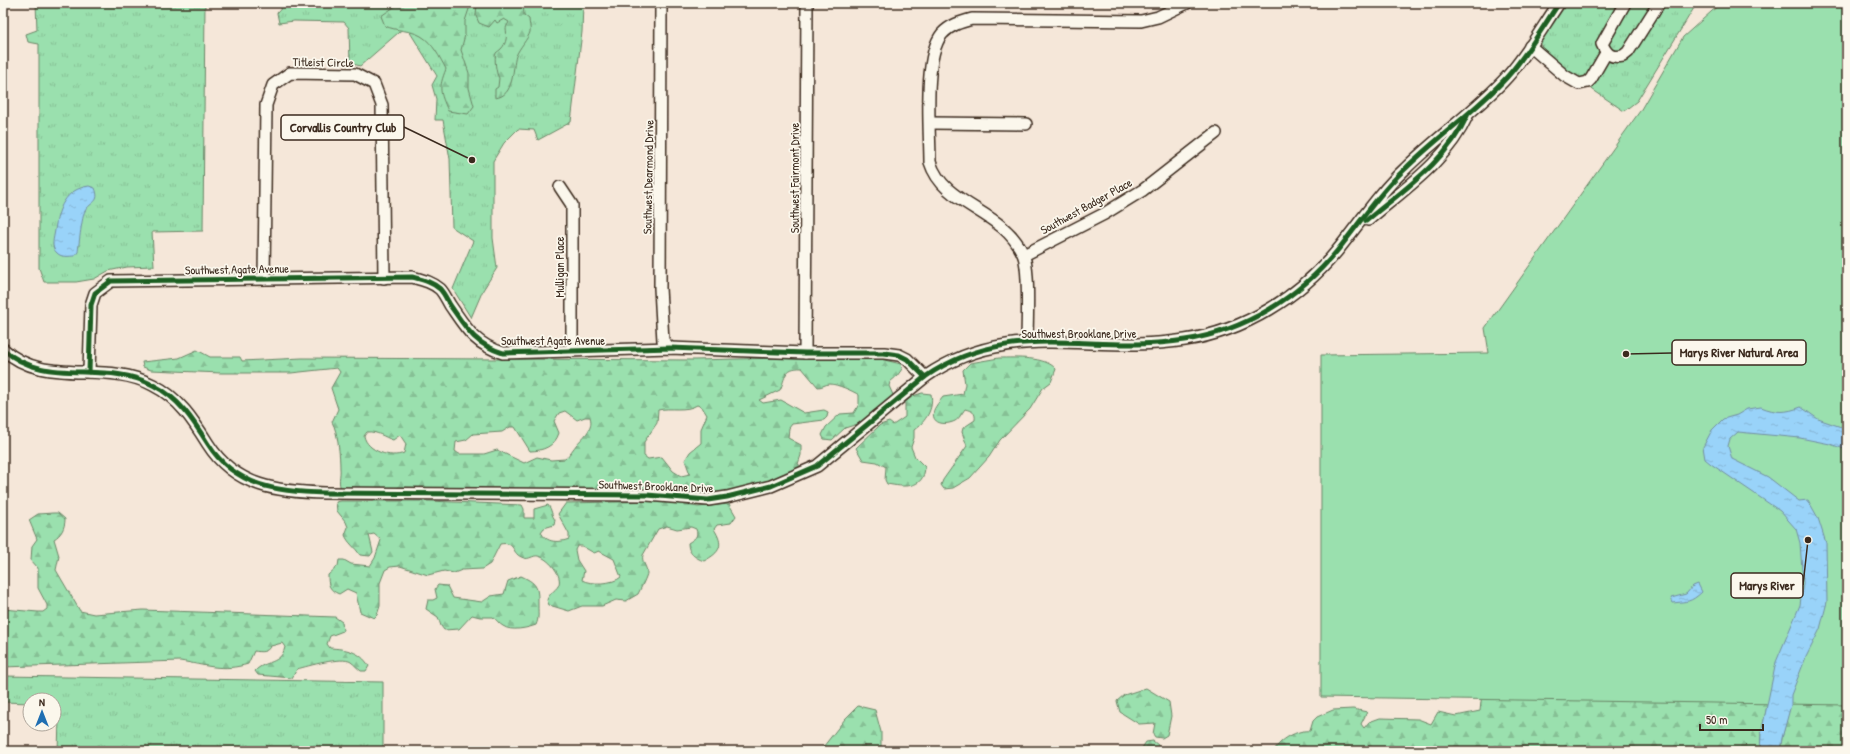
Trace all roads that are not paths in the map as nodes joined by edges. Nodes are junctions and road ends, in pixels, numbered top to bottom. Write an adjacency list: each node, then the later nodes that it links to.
1 (661, 3): 19 (street, Southwest Dearmond Drive)
2 (808, 3): 22 (street, Southwest Fairmont Drive)
3 (1187, 3): 10 (street)
4 (1559, 3): 7 (street, Southwest Brooklane Drive)
5 (1625, 3): 8 (street)
6 (1659, 3): 8 (street)
7 (1530, 46): 8 (street); 9 (street, Southwest Brooklane Drive)
8 (1606, 53)
9 (1468, 115): 14 (street, Southwest Brooklane Drive); 14 (street, Southwest Brooklane Drive)
10 (930, 123): 11 (street); 15 (street)
11 (1026, 124)
12 (1216, 133): 15 (street, Southwest Badger Place)
13 (560, 187): 21 (street, Mulligan Place)
14 (1350, 234): 18 (street, Southwest Brooklane Drive)
15 (1024, 255): 18 (street)
16 (384, 278): 17 (street, Southwest Agate Avenue); 17 (street, Titleist Circle); 21 (street, Southwest Agate Avenue)
17 (264, 279): 23 (street, Southwest Agate Avenue)
18 (1027, 342): 24 (street, Southwest Brooklane Drive)
19 (670, 348): 21 (street, Southwest Agate Avenue); 22 (street, Southwest Agate Avenue)
20 (3, 349): 23 (street, Southwest Brooklane Drive)
21 (572, 351)
22 (805, 353): 24 (street, Southwest Agate Avenue)
23 (89, 372): 24 (street, Southwest Brooklane Drive)
24 (925, 377)

